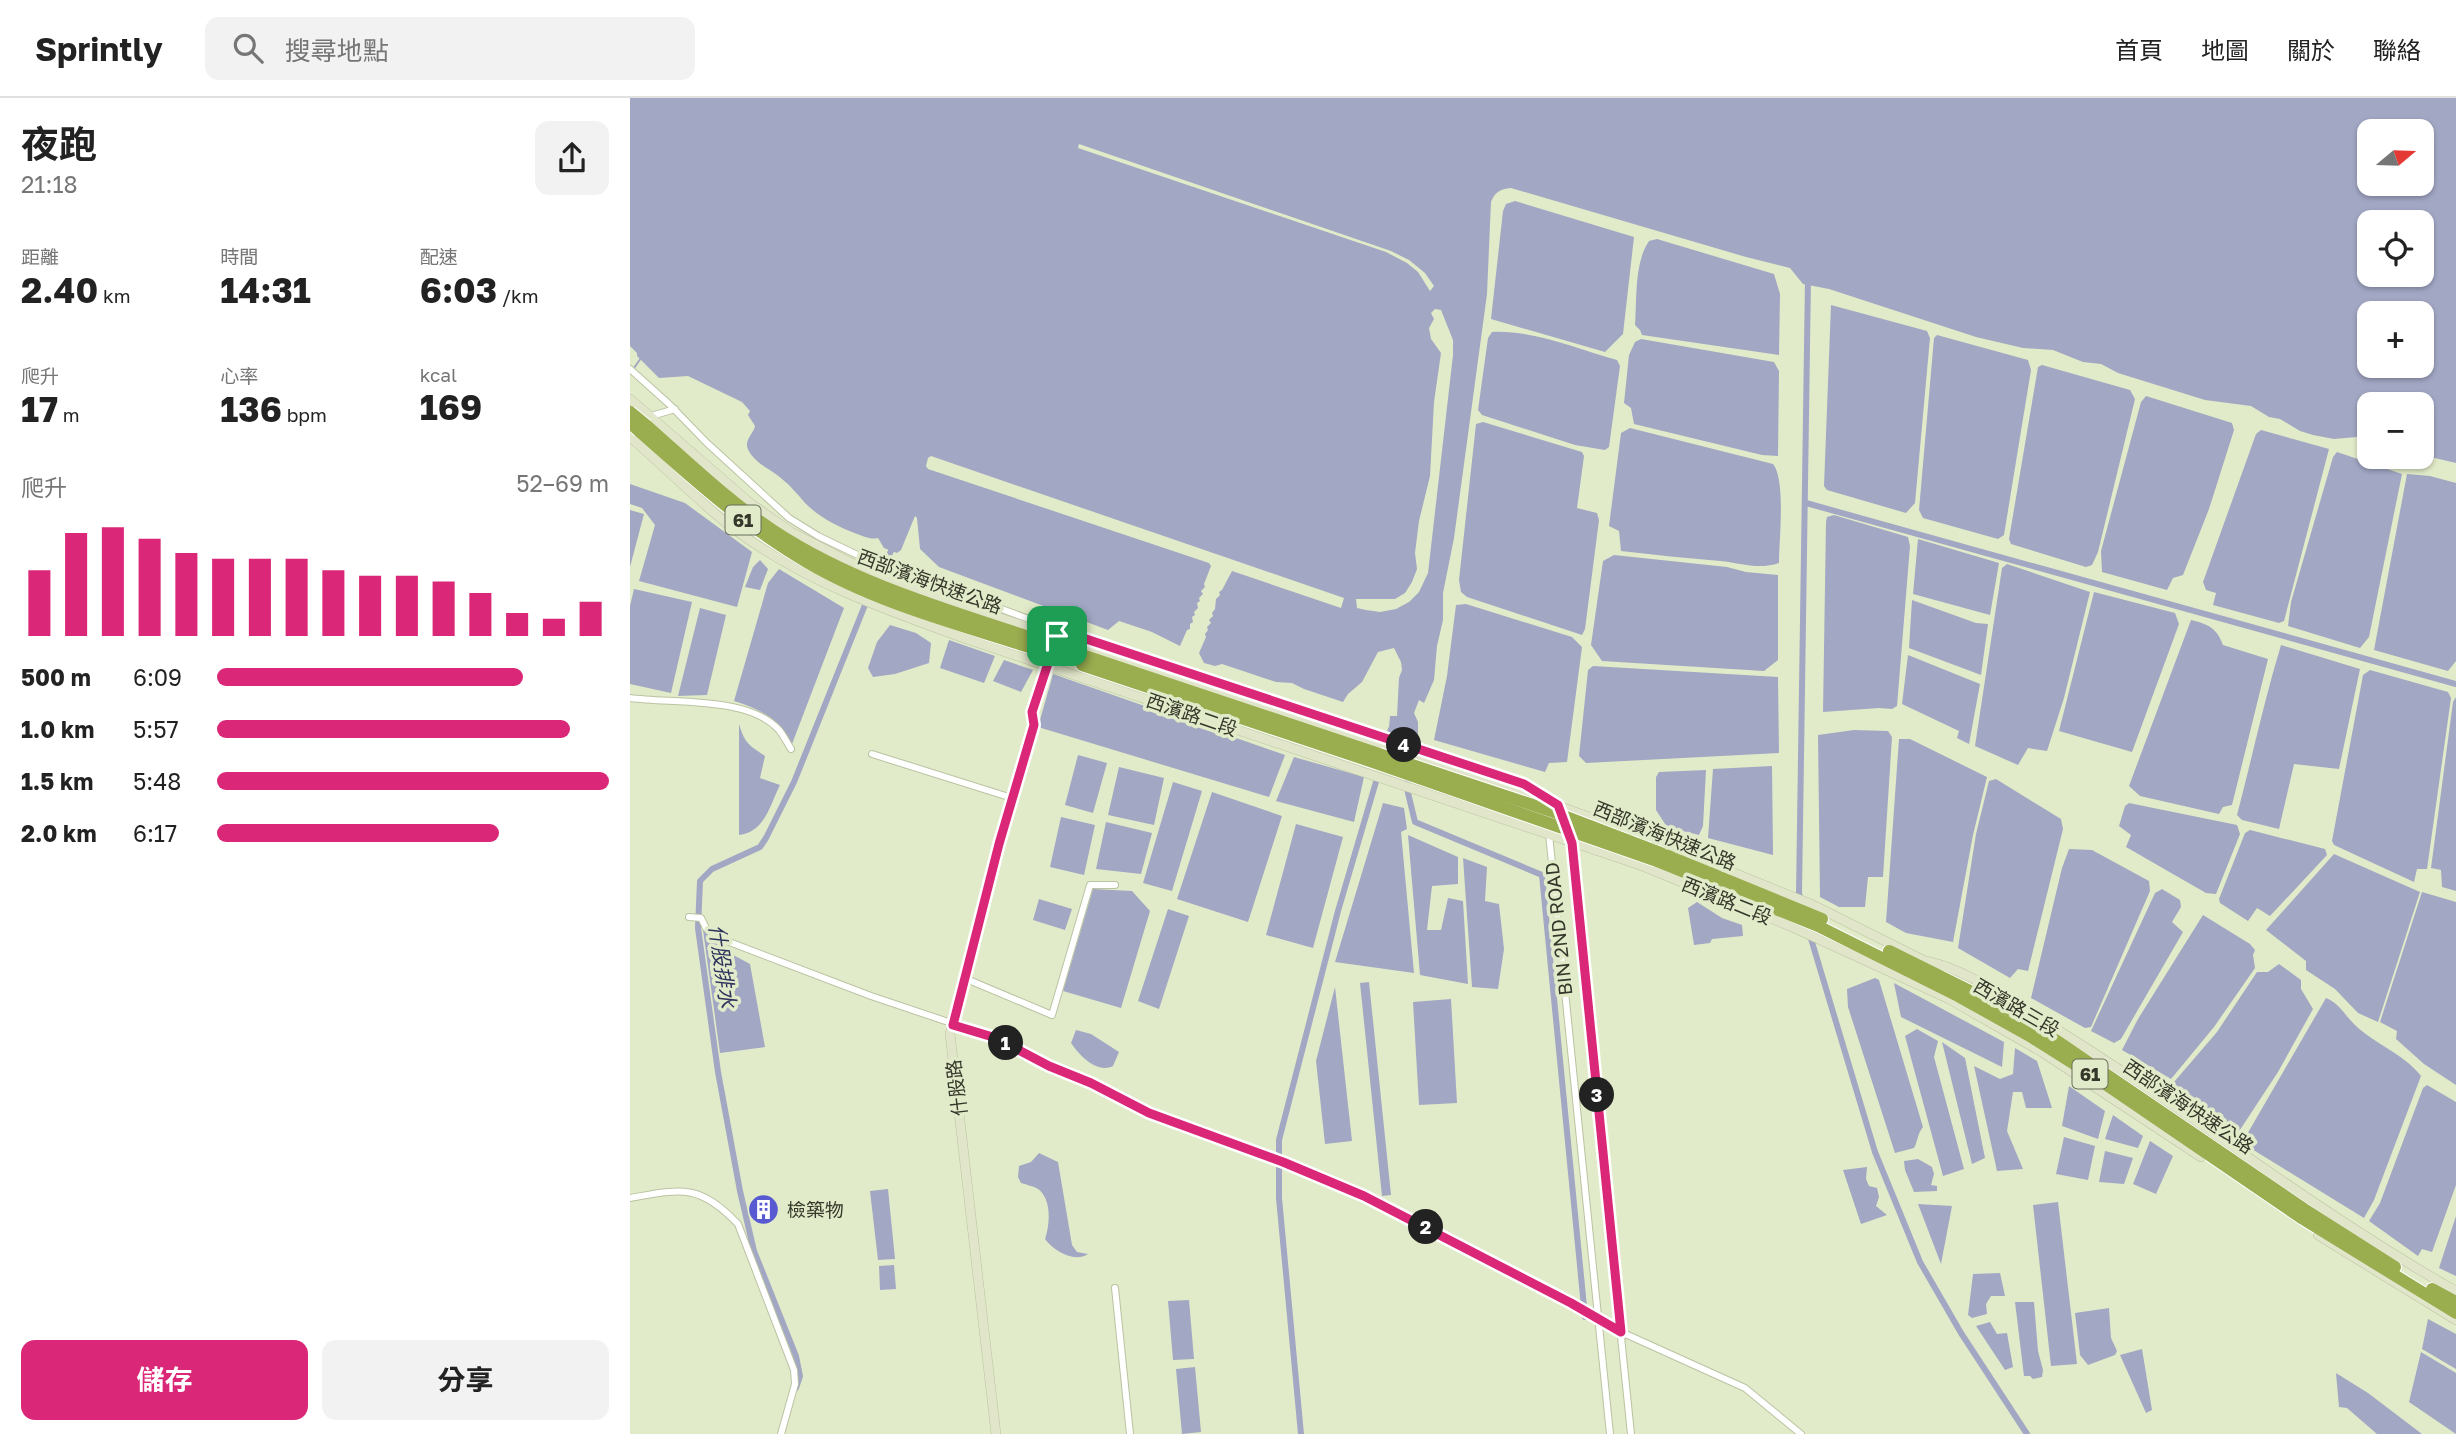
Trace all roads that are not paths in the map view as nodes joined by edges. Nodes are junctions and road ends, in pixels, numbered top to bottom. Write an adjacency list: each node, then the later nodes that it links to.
1 (630, 369): 3 (street)
2 (630, 399): 5 (street, 西濱路二段)
3 (675, 409): 5 (street); 6 (street)
4 (630, 412): 5 (highway, 西部濱海快速公路 / 61, bridge)
5 (638, 426): 6 (highway, 西部濱海快速公路 / 61); 6 (street, 西濱路二段)
6 (864, 579): 7 (highway, 西部濱海快速公路 / 61); 7 (street, 西濱路二段)
7 (887, 590): 8 (street, 西濱路二段); 9 (street, 西濱路二段); 13 (highway, 西部濱海快速公路 / 61, bridge)
8 (1058, 633): 9 (street, 什股路); 13 (street, 西濱路二段)
9 (1049, 666): 13 (street, 西濱路二段); 14 (street, 什股路)
10 (630, 698): 11 (street)
11 (791, 749)
12 (872, 754): 14 (street)
13 (1378, 755): 15 (street, 西濱路二段); 16 (street, 西濱路二段); 19 (highway, 西部濱海快速公路 / 61, bridge)
14 (1013, 798): 23 (street, 什股路)
15 (1558, 805): 16 (street, BIN 2ND ROAD); 17 (street, BIN 2ND ROAD); 19 (street, 西濱路二段)
16 (1549, 835): 17 (street, 西濱路二段); 31 (street, BIN 2ND ROAD)
17 (1572, 843): 19 (street, 西濱路二段); 33 (street, BIN 2ND ROAD)
18 (1115, 884): 23 (street)
19 (1788, 910): 21 (highway, 西部濱海快速公路 / 61); 21 (street)
20 (689, 917): 25 (street)
21 (1816, 921): 22 (street, 西濱路三段); 24 (highway, 西部濱海快速公路 / 61); 30 (highway, 西部濱海快速公路 / 61); 32 (street, 西濱路三段)
22 (1924, 961): 24 (highway); 28 (street, 西濱路三段)
23 (964, 978): 25 (street, 什股路)
24 (2006, 1009): 29 (highway, 西部濱海快速公路 / 61)
25 (953, 1025): 31 (street); 35 (street, 什股路)
26 (630, 1198): 34 (street)
27 (1115, 1288): 36 (street)
28 (2456, 1291)
29 (2456, 1302)
30 (2456, 1313)
31 (1598, 1320): 33 (street); 37 (street, BIN 2ND ROAD)
32 (2456, 1320)
33 (1621, 1332): 38 (street, BIN 2ND ROAD); 39 (street)
34 (782, 1434)
35 (996, 1434)
36 (1130, 1434)
37 (1610, 1434)
38 (1631, 1434)
39 (1801, 1434)

